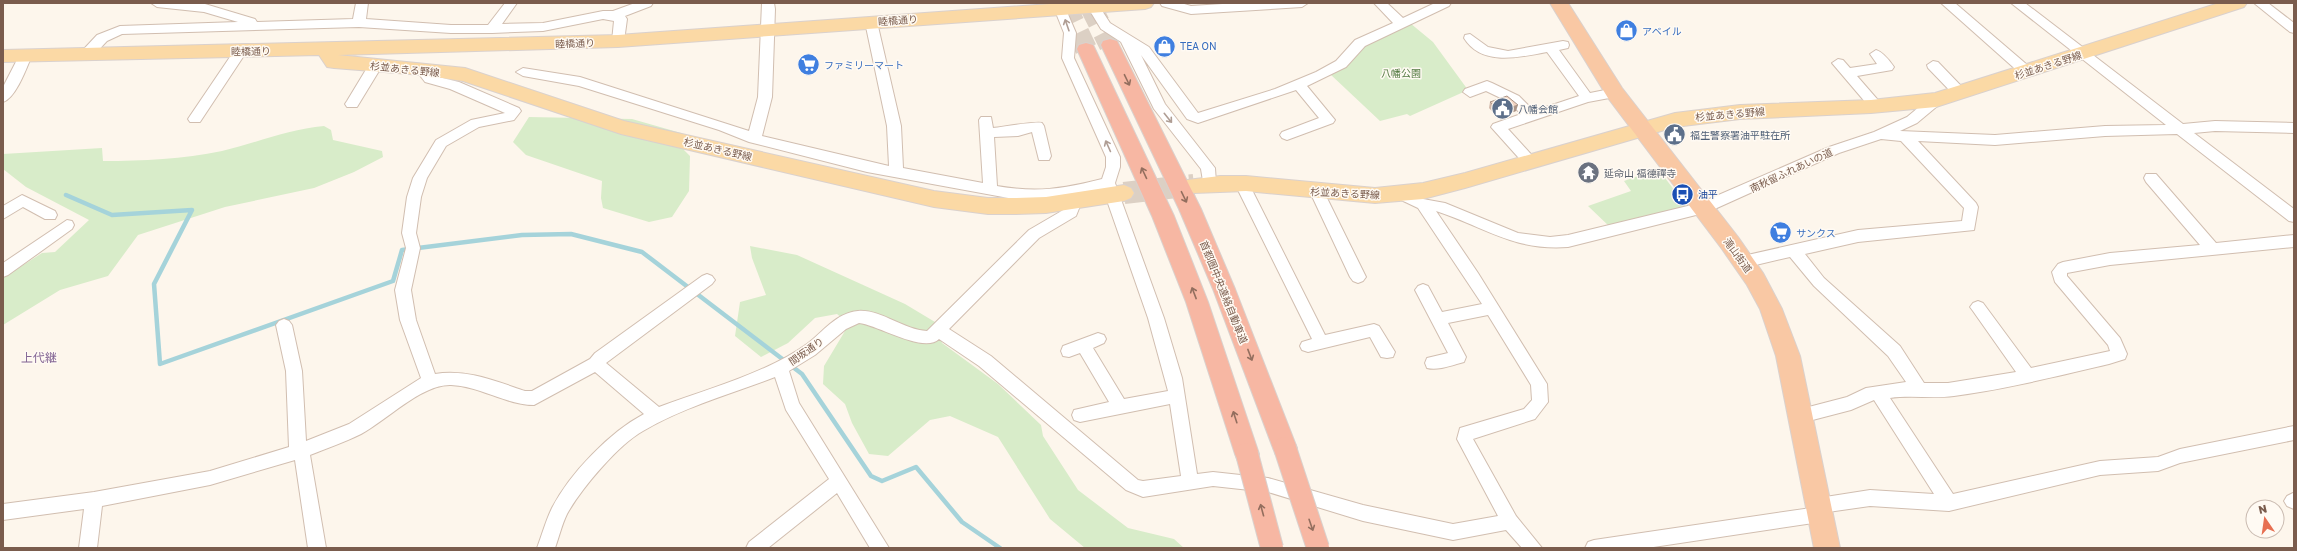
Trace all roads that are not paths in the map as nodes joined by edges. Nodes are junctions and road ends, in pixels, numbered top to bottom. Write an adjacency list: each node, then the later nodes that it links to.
1 (156, 3): 16 (street)
2 (362, 3): 21 (street)
3 (511, 3): 24 (street)
4 (647, 3): 19 (street)
5 (768, 3): 26 (street)
6 (1145, 3): 17 (main road, 睦橋通り)
7 (1166, 3): 8 (street)
8 (1302, 3)
9 (1380, 3): 22 (street)
10 (1445, 3): 22 (street)
11 (1559, 3): 49 (highway, 滝山街道)
12 (1947, 3): 45 (street)
13 (2017, 3): 37 (street)
14 (2238, 3): 37 (main road, 杉並あきる野線)
15 (2260, 3): 25 (street)
16 (192, 5): 23 (street)
17 (1093, 6): 18 (main road, 睦橋通り); 29 (street)
18 (1060, 8): 20 (main road, 睦橋通り); 72 (street, one-way to 18)
19 (614, 15): 24 (street); 28 (street)
20 (871, 22): 26 (main road, 睦橋通り); 67 (street)
21 (359, 23): 23 (street); 24 (street)
22 (1402, 24): 47 (street)
23 (264, 26): 35 (street)
24 (492, 29)
25 (2294, 29)
26 (768, 30): 28 (main road, 睦橋通り); 64 (street)
27 (1468, 38): 31 (street)
28 (618, 41): 32 (main road, 睦橋通り)
29 (1118, 42): 47 (street); 69 (street, one-way to 69); 124 (highway, 首都圏中央連絡自動車道, one-way to 124, bridge)
30 (1563, 45): 31 (street)
31 (1550, 47): 52 (street)
32 (321, 49): 34 (main road, 睦橋通り); 42 (main road, 杉並あきる野線)
33 (1086, 49): 123 (highway, one-way to 33, bridge)
34 (241, 51): 35 (main road, 睦橋通り); 57 (street)
35 (87, 54): 38 (main road, 睦橋通り)
36 (1876, 54): 46 (street)
37 (2081, 54): 45 (main road, 杉並あきる野線); 60 (street)
38 (26, 55): 39 (main road, 睦橋通り); 51 (street)
39 (3, 56)
40 (1838, 63): 46 (street)
41 (1933, 65): 50 (street)
42 (375, 66): 43 (main road, 杉並あきる野線); 54 (street)
43 (422, 70): 75 (main road, 杉並あきる野線); 101 (street)
44 (523, 72): 64 (street)
45 (2027, 72): 50 (main road, 杉並あきる野線)
46 (1847, 73): 55 (street)
47 (1299, 85): 61 (street)
48 (1470, 92): 56 (street)
49 (1615, 92): 52 (street); 59 (highway, 滝山街道)
50 (1960, 93): 53 (main road, 杉並あきる野線)
51 (3, 97)
52 (1587, 98): 56 (street)
53 (1936, 100): 55 (main road, 杉並あきる野線); 62 (street)
54 (352, 104)
55 (1877, 107): 59 (main road, 杉並あきる野線)
56 (1530, 115): 66 (street)
57 (195, 119)
58 (2294, 128): 60 (street)
59 (1642, 129): 66 (main road, 杉並あきる野線); 77 (highway, 滝山街道)
60 (2180, 129): 63 (street); 80 (street)
61 (1286, 135)
62 (1879, 135): 63 (street); 77 (street, 南秋留ふれあいの道)
63 (1905, 136): 84 (street)
64 (754, 139): 67 (street)
65 (1044, 156): 71 (street)
66 (1531, 162): 74 (main road, 杉並あきる野線)
67 (896, 172): 71 (street)
68 (2151, 178): 83 (street)
69 (1201, 184): 70 (main road, 杉並あきる野線)
70 (1242, 184): 73 (main road, 杉並あきる野線); 96 (street)
71 (990, 189): 72 (street)
72 (1114, 190): 75 (main road, 杉並あきる野線); 104 (street)
73 (1317, 192): 74 (main road, 杉並あきる野線); 87 (street)
74 (1402, 194): 76 (street, 南秋留ふれあいの道)
75 (1075, 201): 94 (street, 間坂通り)
76 (1423, 204): 77 (street, 南秋留ふれあいの道); 90 (street)
77 (1704, 208): 85 (highway, 滝山街道)
78 (3, 214): 79 (street)
79 (50, 215)
80 (2294, 217)
81 (67, 226): 86 (street)
82 (2294, 241): 83 (street)
83 (2212, 249): 100 (street)
84 (1793, 250): 85 (street); 102 (street)
85 (1743, 262): 108 (highway, 滝山街道)
86 (3, 271)
87 (1358, 277)
88 (698, 286): 98 (street)
89 (1423, 290): 92 (street)
90 (1491, 308): 92 (street); 117 (street)
91 (1978, 308): 100 (street)
92 (1438, 319): 97 (street)
93 (284, 325): 110 (street)
94 (938, 330): 99 (street, 間坂通り); 112 (street)
95 (1098, 339): 105 (street)
96 (1387, 352)
97 (1433, 363)
98 (596, 364): 101 (street); 107 (street)
99 (780, 368): 107 (street, 間坂通り); 111 (street)
100 (2027, 376): 102 (street)
101 (430, 382): 110 (street)
102 (1919, 389): 103 (street)
103 (1878, 393): 108 (street); 114 (street)
104 (1177, 396): 105 (street); 112 (street)
105 (1121, 408): 106 (street)
106 (1080, 415)
107 (657, 416): 120 (street, 間坂通り)
108 (1801, 416): 115 (highway, 滝山街道)
109 (2294, 433): 114 (street)
110 (298, 452): 113 (street); 119 (street)
111 (839, 480): 121 (street); 122 (street)
112 (1190, 483): 117 (street)
113 (94, 500): 116 (street); 118 (street)
114 (1949, 503): 115 (street)
115 (1819, 510): 126 (street); 127 (highway, 滝山街道)
116 (3, 512)
117 (1510, 522): 125 (street)
118 (88, 548)
119 (317, 548)
120 (546, 548)
121 (755, 548)
122 (880, 548)
123 (1272, 548)
124 (1318, 548)
125 (1533, 548)
126 (1594, 548)
127 (1827, 548)

